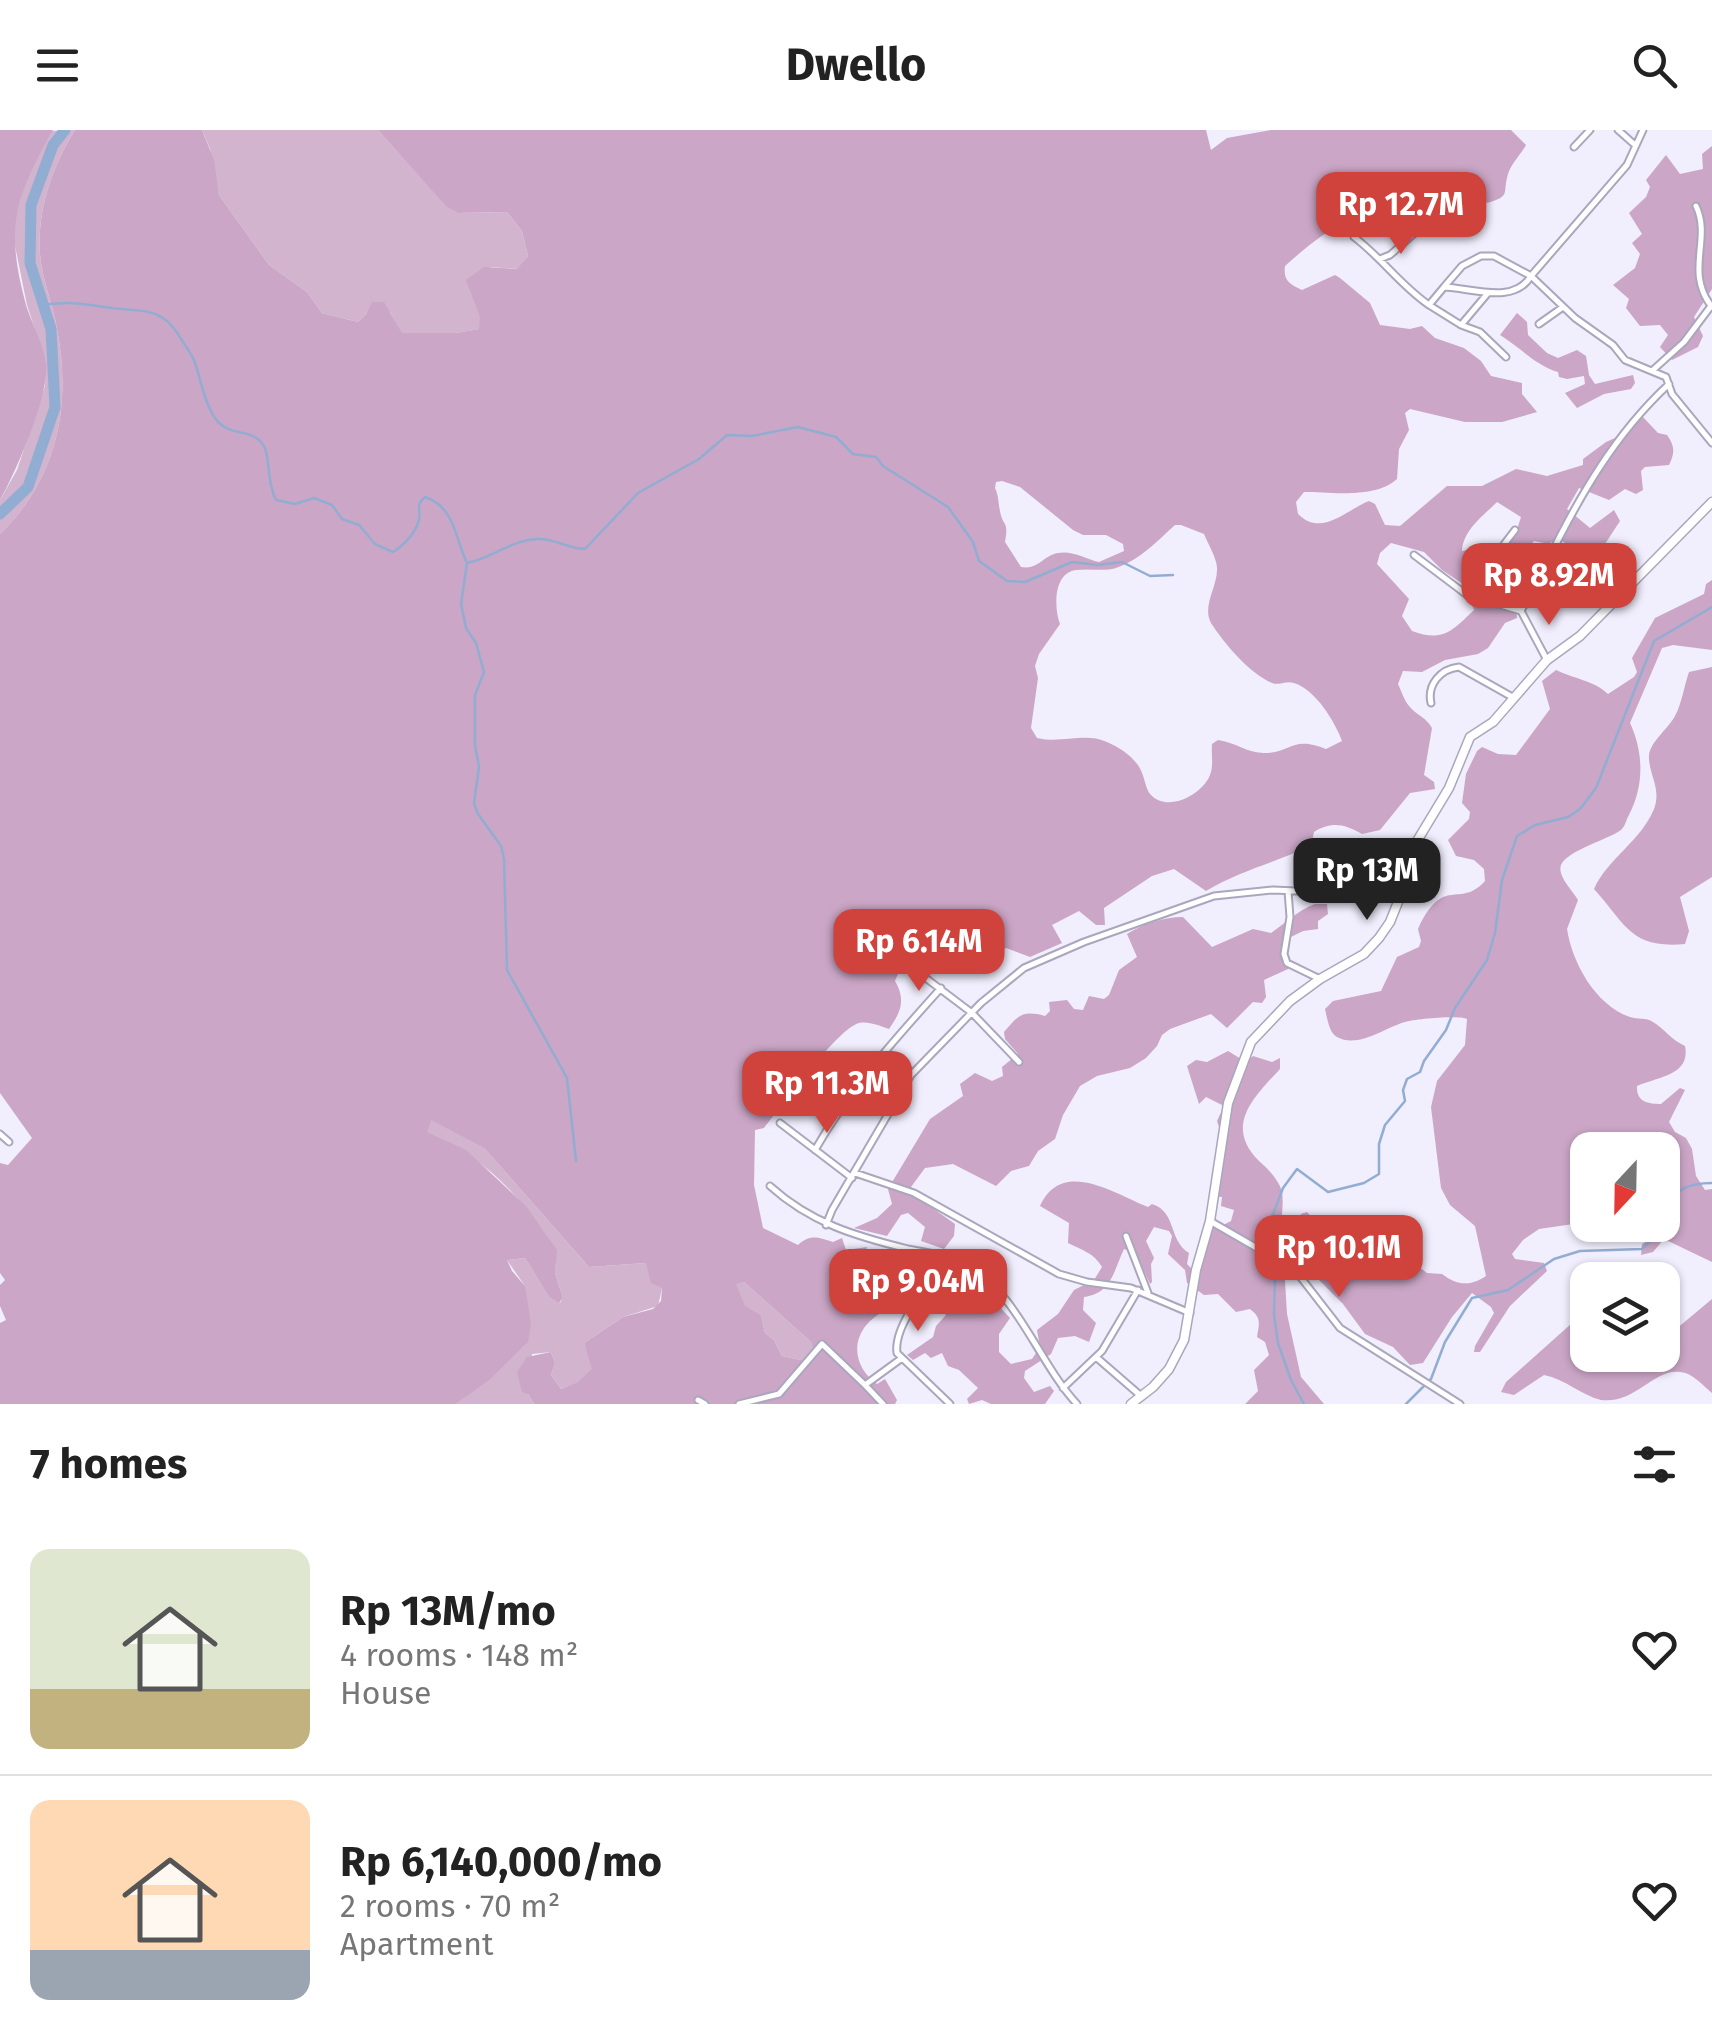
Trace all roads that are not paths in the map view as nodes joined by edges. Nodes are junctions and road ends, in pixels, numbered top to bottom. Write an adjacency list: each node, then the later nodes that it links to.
1 (1590, 130): 5 (street)
2 (1618, 130): 4 (street)
3 (1643, 130): 4 (street)
4 (1636, 146): 10 (street)
5 (1574, 147)
6 (1696, 206): 15 (street)
7 (1427, 222): 9 (street)
8 (1354, 237): 9 (street)
9 (1380, 259): 13 (street)
10 (1532, 276): 11 (street); 12 (street); 14 (street)
11 (1444, 287): 12 (street); 13 (street)
12 (1491, 292): 17 (street)
13 (1430, 304): 17 (street)
14 (1563, 307): 16 (street); 19 (street)
15 (1711, 307): 19 (street)
16 (1538, 324)
17 (1461, 325): 18 (street)
18 (1506, 357)
19 (1653, 370): 20 (street)
20 (1669, 384): 21 (street); 26 (street)
21 (1712, 443)
22 (1712, 502): 27 (main road)
23 (1515, 530): 28 (street)
24 (1414, 555): 28 (street)
25 (1600, 557): 27 (street)
26 (1546, 564): 29 (street); 30 (street)
27 (1632, 581): 29 (main road)
28 (1473, 598): 30 (street)
29 (1608, 608): 31 (main road)
30 (1521, 611): 31 (street)
31 (1547, 660): 32 (main road)
32 (1514, 698): 33 (street); 34 (main road)
33 (1431, 703)
34 (1407, 874): 35 (street); 37 (main road)
35 (1288, 890): 37 (street); 39 (street)
36 (886, 948): 38 (street)
37 (1320, 979): 47 (main road)
38 (941, 988): 39 (street); 44 (street)
39 (972, 1014): 40 (street); 45 (street)
40 (1019, 1062)
41 (780, 1123): 44 (street)
42 (0, 1134): 43 (street)
43 (9, 1142)
44 (815, 1150): 45 (street)
45 (853, 1175): 48 (street); 51 (street)
46 (770, 1186): 48 (street)
47 (1210, 1221): 53 (main road); 66 (street)
48 (826, 1226): 50 (street)
49 (1126, 1236): 52 (street)
50 (949, 1258): 55 (street); 57 (street)
51 (1138, 1290): 52 (street); 54 (street)
52 (1149, 1296): 53 (street)
53 (1190, 1314): 58 (main road)
54 (1096, 1357): 57 (street); 58 (street)
55 (902, 1358): 56 (street); 63 (street)
56 (865, 1385): 61 (street); 62 (street)
57 (1063, 1388): 64 (street)
58 (1141, 1396): 65 (main road)
59 (698, 1400): 60 (street)
60 (705, 1404)
61 (739, 1404)
62 (884, 1404)
63 (950, 1404)
64 (1077, 1404)
65 (1130, 1404)
66 (1460, 1404)

